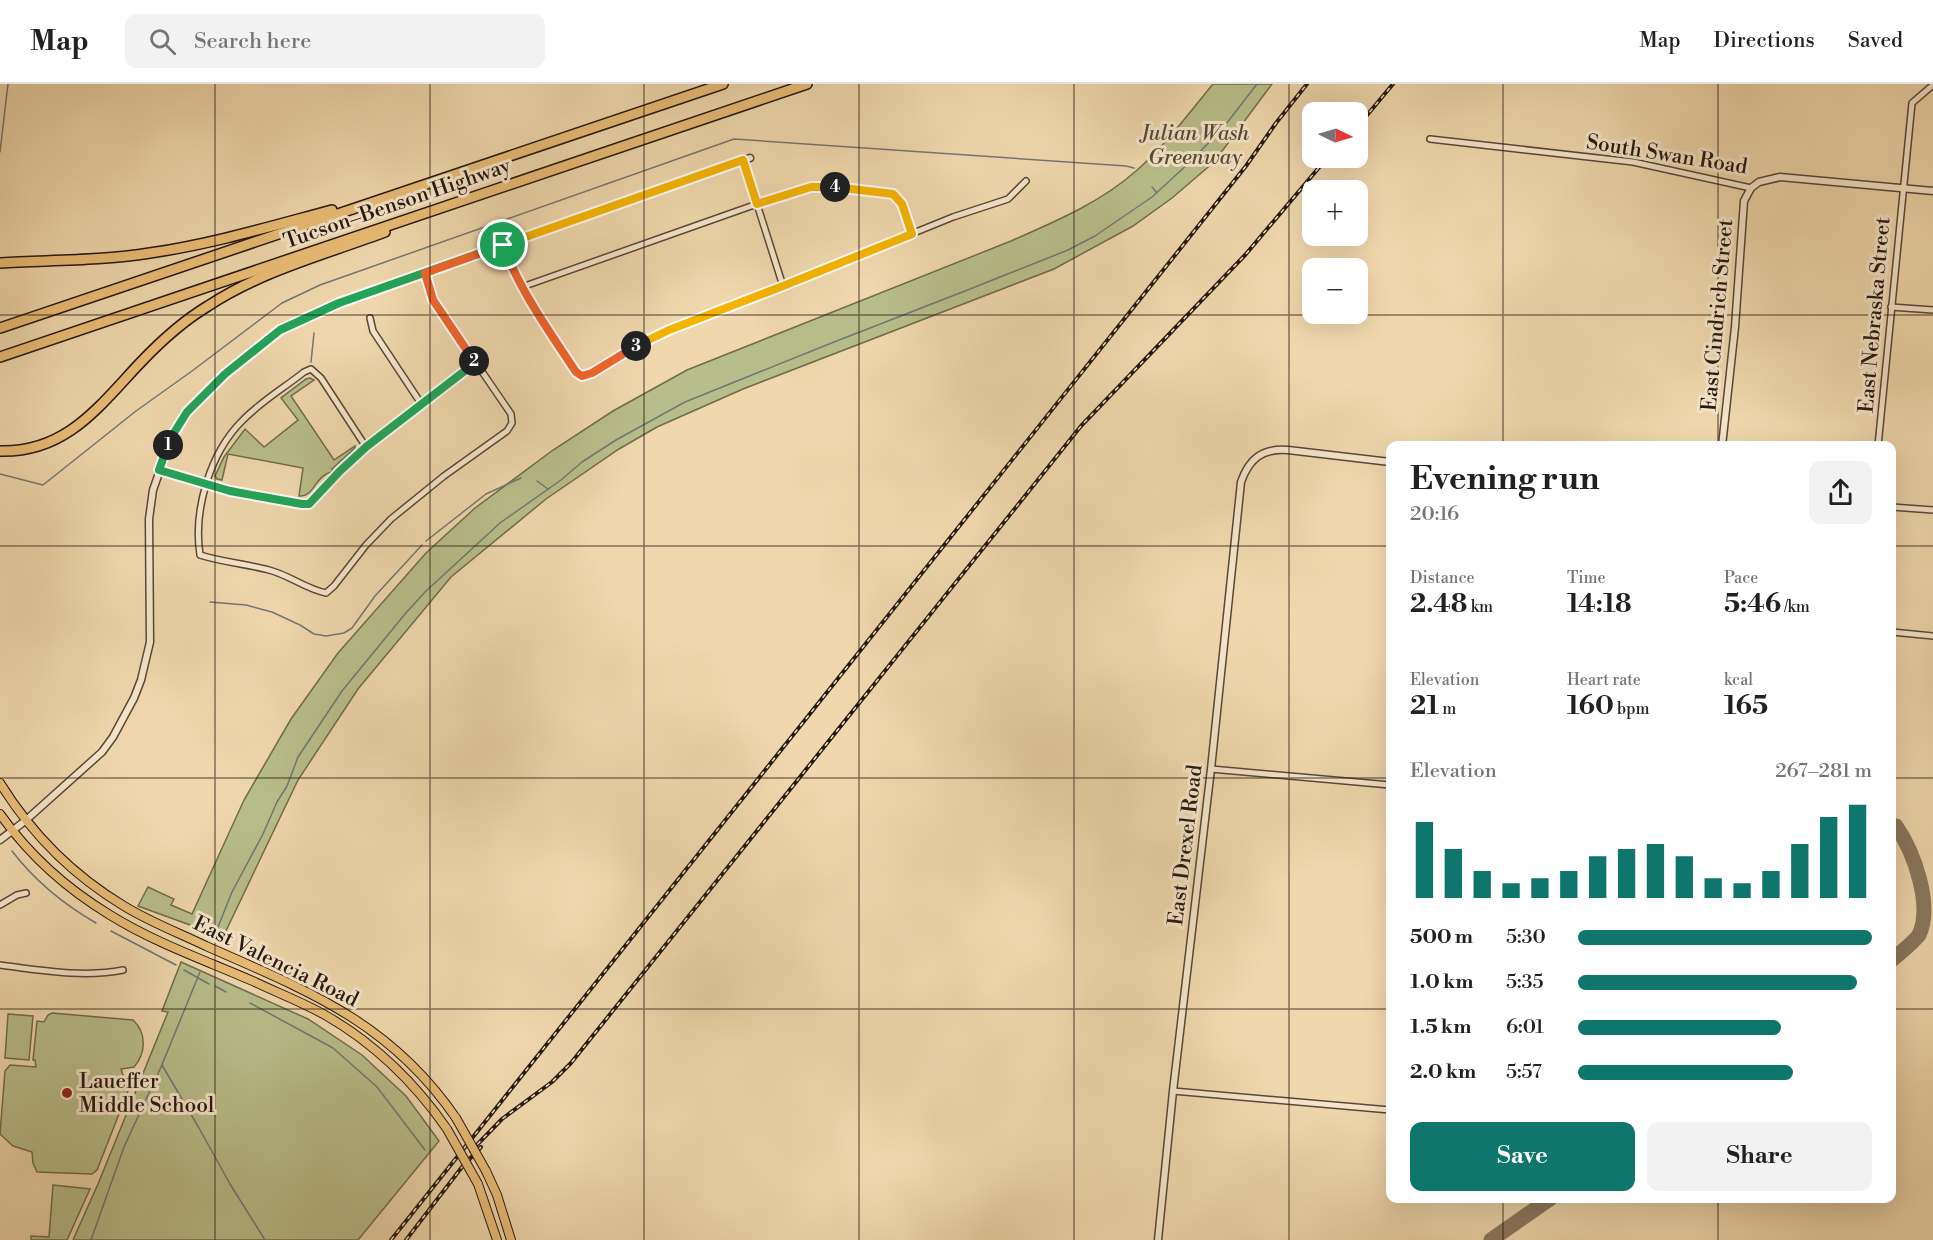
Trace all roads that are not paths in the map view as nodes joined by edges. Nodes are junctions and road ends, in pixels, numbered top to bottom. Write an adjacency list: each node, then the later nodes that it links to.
1 (723, 84): 11 (highway, Tucson–Benson Highway)
2 (807, 84): 6 (highway, Tucson–Benson Highway)
3 (1933, 86): 9 (street, East Nebraska Street)
4 (1430, 139): 8 (street, South Swan Road)
5 (746, 159): 12 (street); 14 (street)
6 (563, 166): 23 (highway, Tucson–Benson Highway); 29 (highway)
7 (1026, 181): 13 (street)
8 (1751, 188): 9 (street, South Swan Road); 26 (street, East Cindrich Street)
9 (1902, 188): 10 (street, South Swan Road); 19 (street, East Nebraska Street)
10 (1933, 191)
11 (404, 192): 15 (highway); 22 (highway, Tucson–Benson Highway)
12 (757, 204): 13 (street); 17 (street); 18 (street)
13 (912, 234): 17 (street)
14 (503, 245): 16 (street); 18 (street)
15 (0, 263)
16 (425, 273): 24 (street); 31 (street)
17 (783, 286): 18 (street)
18 (522, 287)
19 (1891, 307): 20 (street); 27 (street, East Nebraska Street)
20 (1933, 310)
21 (369, 318): 25 (street)
22 (0, 328)
23 (0, 357)
24 (475, 363): 25 (street); 32 (street)
25 (422, 405): 28 (street)
26 (1723, 441)
27 (1878, 441)
28 (366, 447): 32 (street); 32 (street)
29 (0, 451)
30 (1386, 462): 37 (street, East Drexel Road)
31 (159, 470): 32 (street); 41 (street)
32 (207, 483)
33 (1896, 507): 34 (street)
34 (1933, 510)
35 (1896, 632): 36 (street)
36 (1933, 636)
37 (1211, 769): 39 (street); 48 (street, East Drexel Road)
38 (0, 783): 41 (main road, East Valencia Road)
39 (1386, 785)
40 (0, 814): 42 (main road, East Valencia Road)
41 (25, 820): 42 (street); 51 (main road, East Valencia Road, bridge)
42 (13, 831): 43 (street); 50 (main road, East Valencia Road, bridge)
43 (0, 840)
44 (26, 893): 45 (street)
45 (0, 905)
46 (0, 965): 47 (street)
47 (123, 970)
48 (1173, 1091): 49 (street); 52 (street, East Drexel Road)
49 (1386, 1110)
50 (497, 1240)
51 (511, 1240)
52 (1158, 1240)

